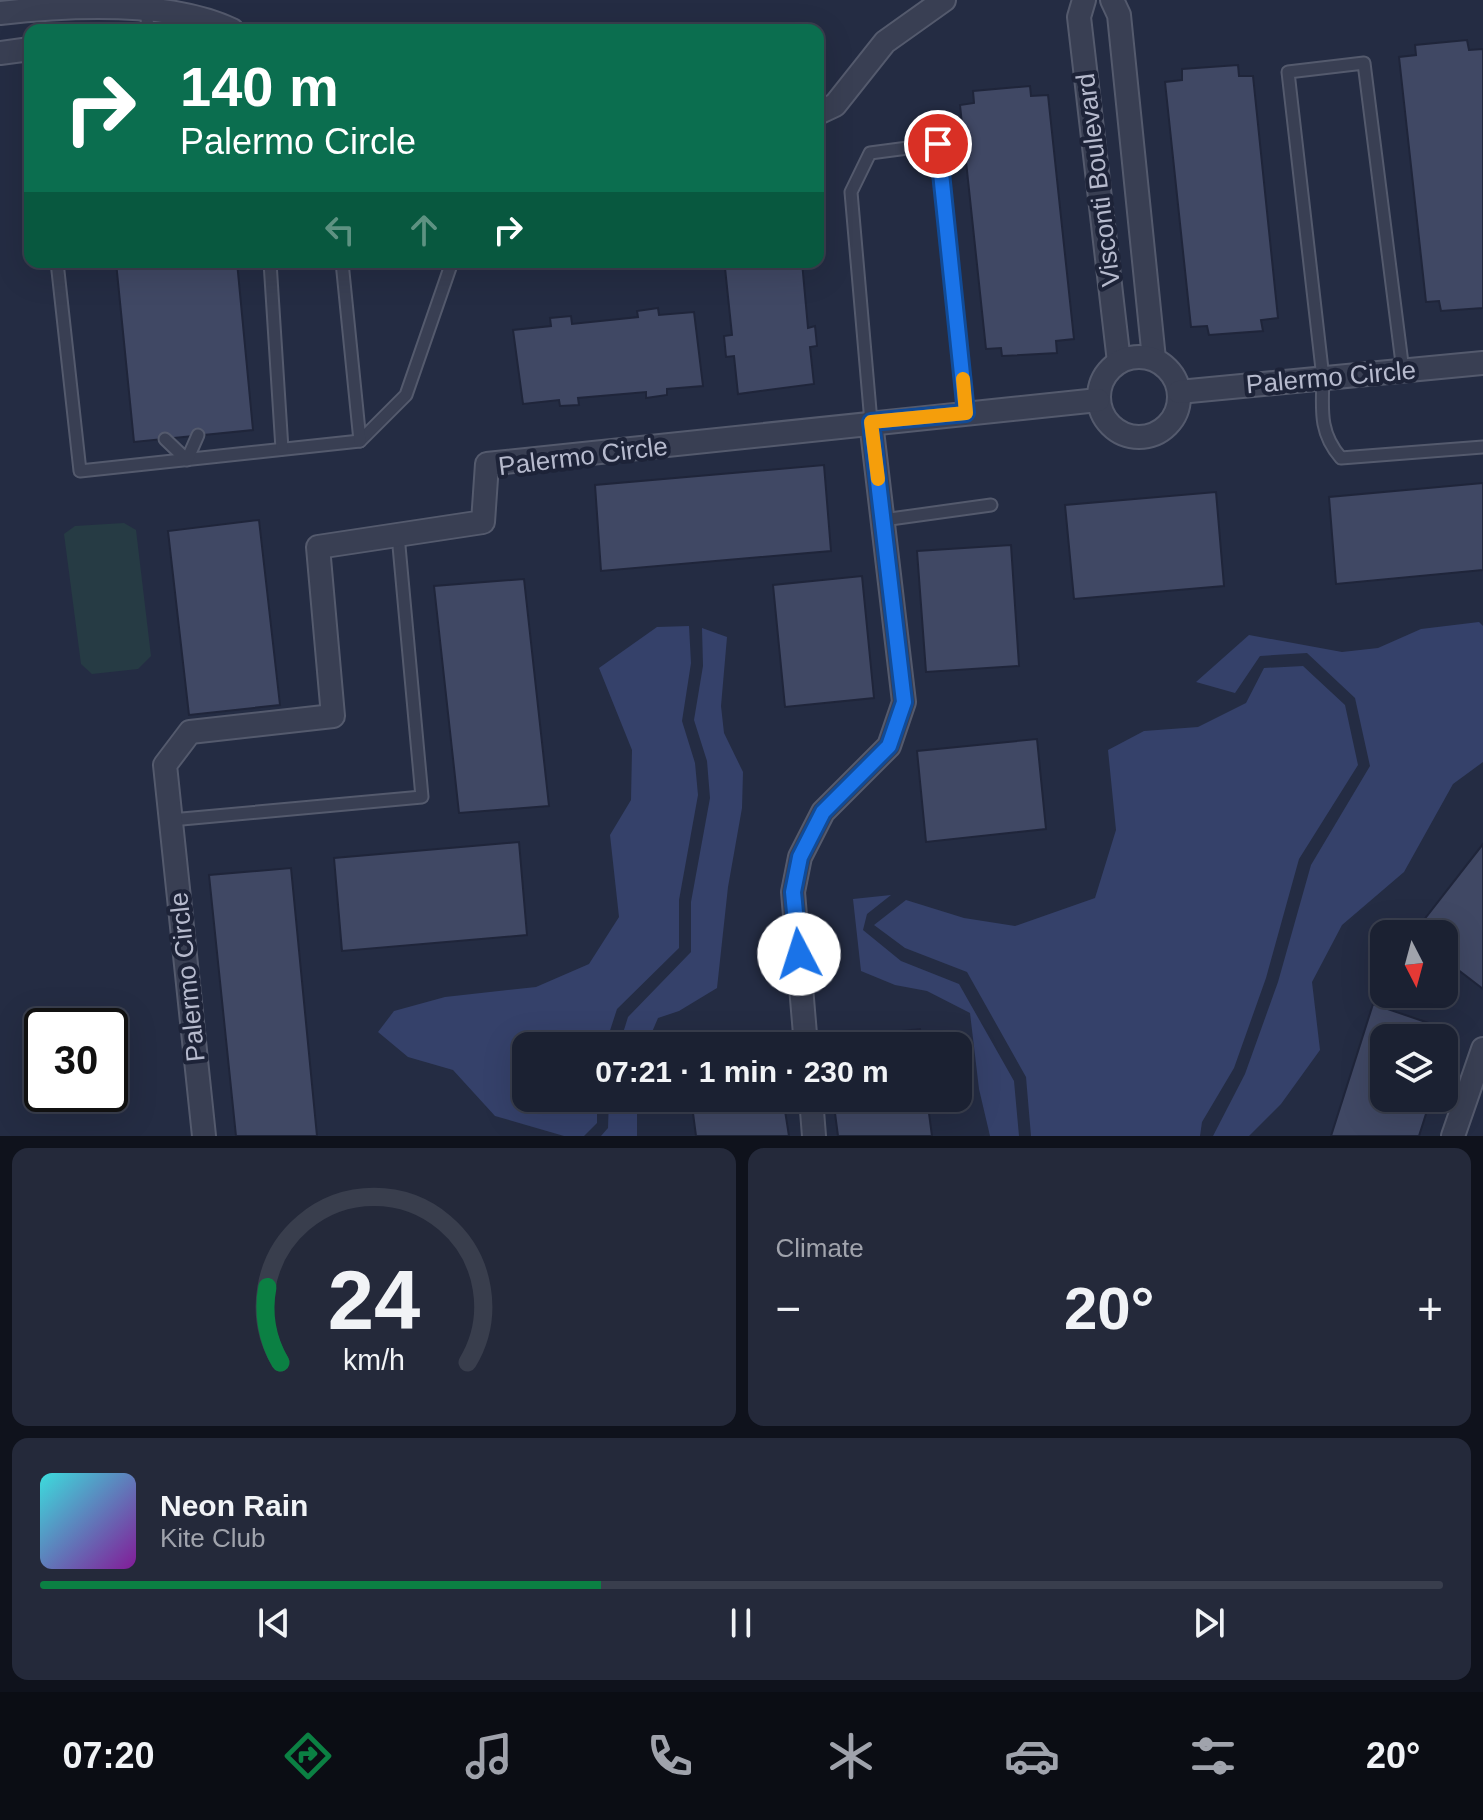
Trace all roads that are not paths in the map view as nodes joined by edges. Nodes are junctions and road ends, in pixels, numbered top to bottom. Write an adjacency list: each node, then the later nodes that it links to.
1 (944, 0): 10 (street)
2 (1084, 0): 16 (street, Visconti Boulevard)
3 (1112, 0): 15 (street, Visconti Boulevard)
4 (141, 1): 5 (street); 6 (lane); 7 (street)
5 (0, 13)
6 (147, 24)
7 (219, 24)
8 (24, 50): 9 (street)
9 (0, 53)
10 (824, 110)
11 (58, 268): 29 (lane)
12 (270, 268): 28 (lane)
13 (343, 268): 26 (lane)
14 (450, 268): 26 (lane)
15 (1154, 359): 16 (street); 20 (street)
16 (1119, 362): 21 (street)
17 (1483, 363): 18 (street, Palermo Circle)
18 (1403, 371): 19 (street, Palermo Circle); 19 (lane)
19 (1323, 378): 20 (street, Palermo Circle); 27 (lane)
20 (1179, 392): 21 (street)
21 (1098, 400): 22 (street, Palermo Circle)
22 (966, 413): 23 (street, Palermo Circle); 23 (lane)
23 (871, 422): 31 (street); 32 (street, Palermo Circle)
24 (198, 435): 29 (lane)
25 (165, 439): 29 (lane)
26 (360, 441): 28 (lane)
27 (1483, 447)
28 (282, 449): 29 (lane)
29 (187, 460)
30 (991, 505): 31 (lane)
31 (883, 520): 34 (street)
32 (398, 535): 33 (street, Palermo Circle); 33 (lane)
33 (171, 820): 37 (street, Palermo Circle)
34 (805, 1032)
35 (1483, 1049): 39 (street)
36 (812, 1112): 38 (street)
37 (204, 1136)
38 (814, 1136)
39 (1453, 1136)

